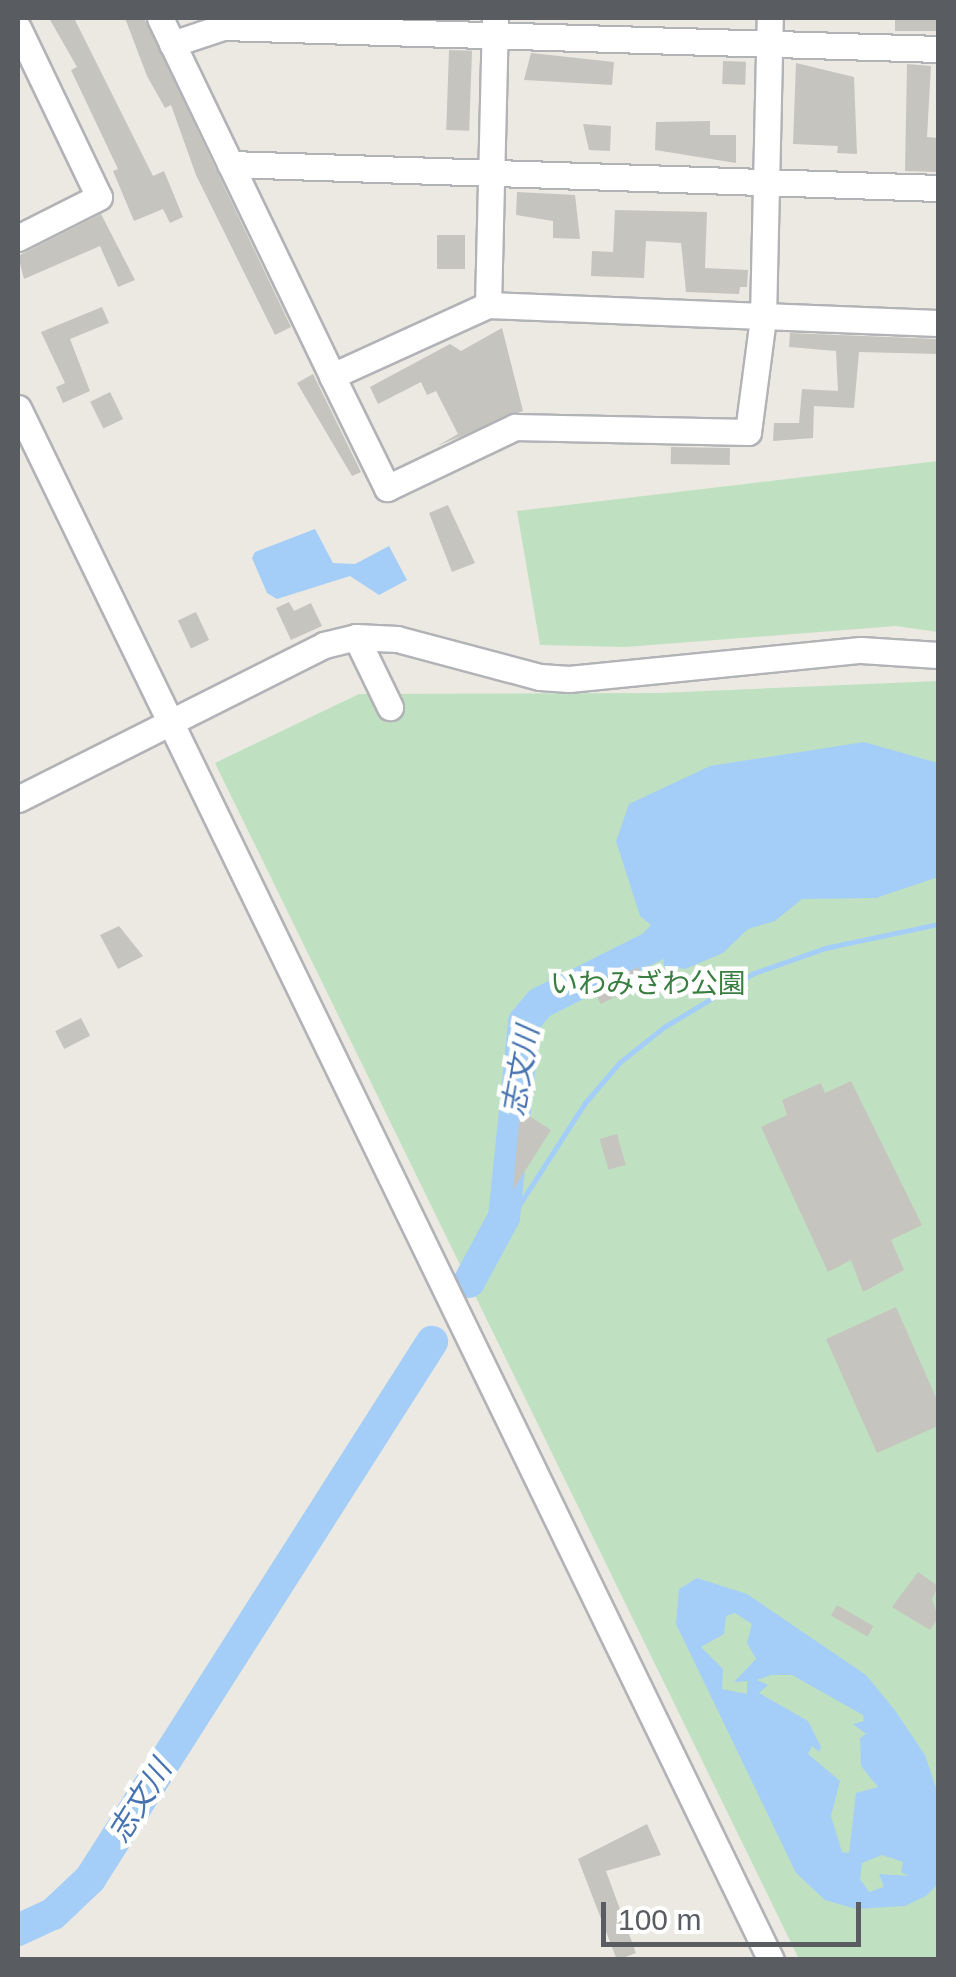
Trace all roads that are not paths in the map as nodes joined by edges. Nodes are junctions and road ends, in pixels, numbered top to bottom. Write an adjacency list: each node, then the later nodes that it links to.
1 (160, 18): 5 (street)
2 (495, 26): 4 (street); 5 (street); 8 (street)
3 (18, 28): 11 (street)
4 (770, 29): 6 (street); 9 (street)
5 (172, 44): 7 (street)
6 (938, 49)
7 (230, 164): 8 (street); 15 (street)
8 (490, 173): 9 (street); 12 (street)
9 (766, 182): 10 (street); 13 (street)
10 (938, 188)
11 (18, 238)
12 (488, 306): 13 (street); 15 (street)
13 (763, 318): 14 (street); 15 (street)
14 (938, 323)
15 (332, 376)
16 (18, 408): 20 (street)
17 (356, 637): 18 (street); 19 (street); 20 (street)
18 (938, 656)
19 (390, 707)
20 (170, 725): 21 (street); 22 (street)
21 (18, 799)
22 (770, 1960)

